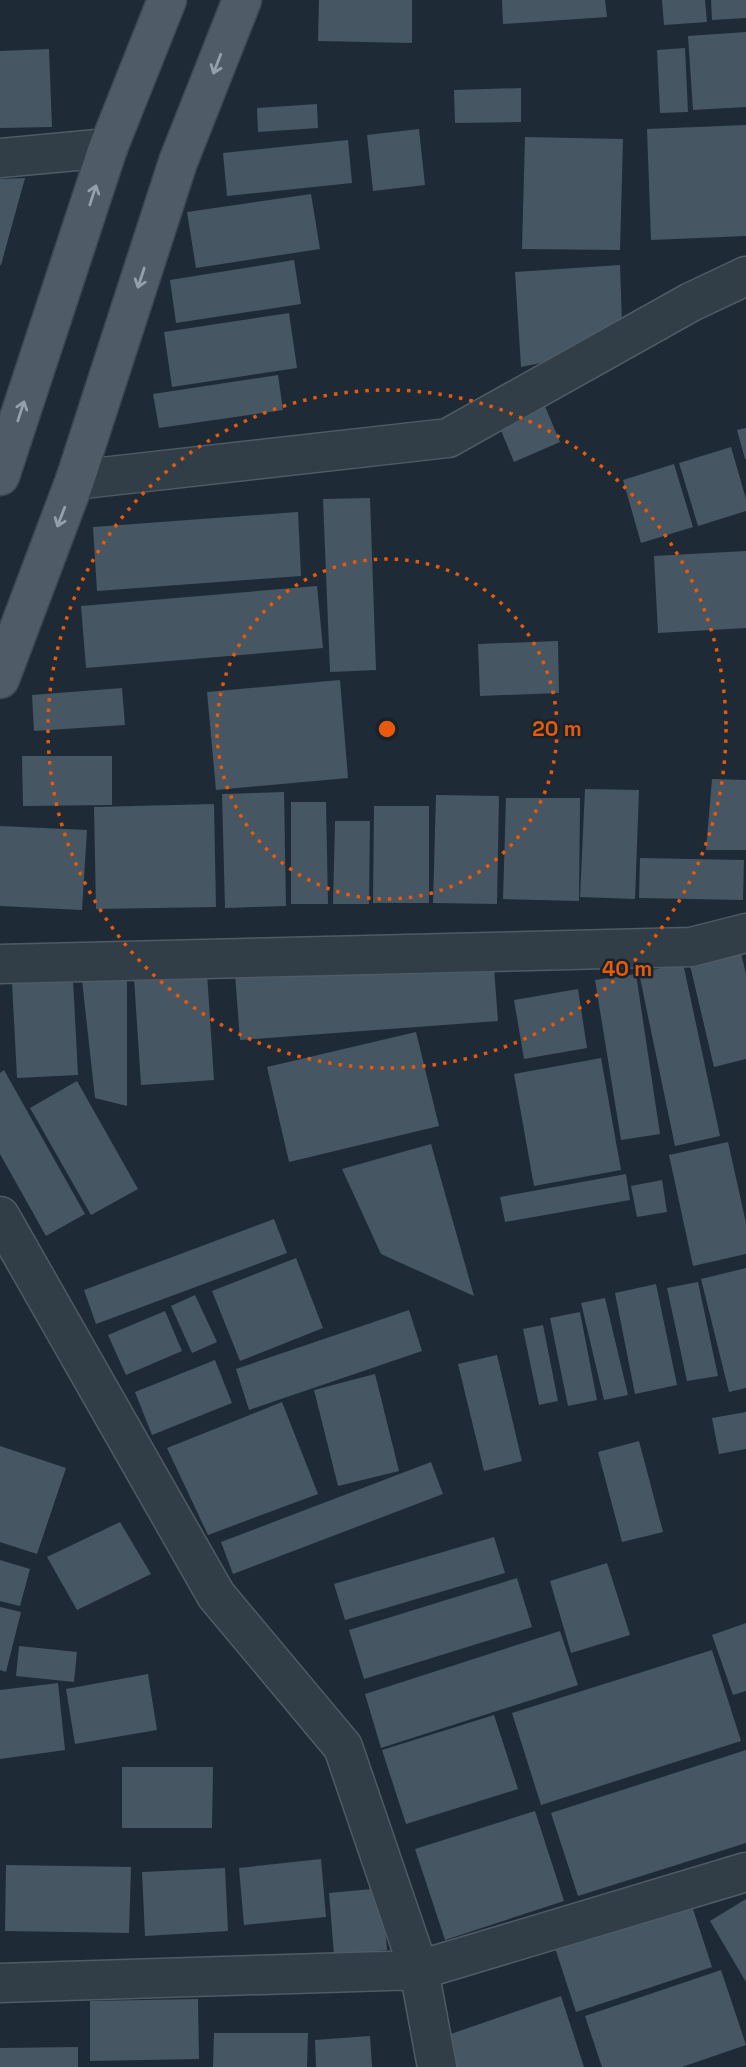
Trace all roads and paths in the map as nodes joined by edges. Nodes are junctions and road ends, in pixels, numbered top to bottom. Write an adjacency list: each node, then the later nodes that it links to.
1 (167, 0): 3 (main road)
2 (242, 0): 7 (main road, one-way to 7)
3 (108, 148): 4 (street); 6 (main road, one-way to 3)
4 (0, 158)
5 (746, 276): 7 (street)
6 (0, 476)
7 (75, 480): 8 (main road, one-way to 8)
8 (0, 679)
9 (746, 933): 10 (street)
10 (0, 964)
11 (0, 1216): 13 (street)
12 (746, 1872): 13 (street)
13 (419, 1970): 14 (street); 15 (street)
14 (0, 1983)
15 (437, 2067)

